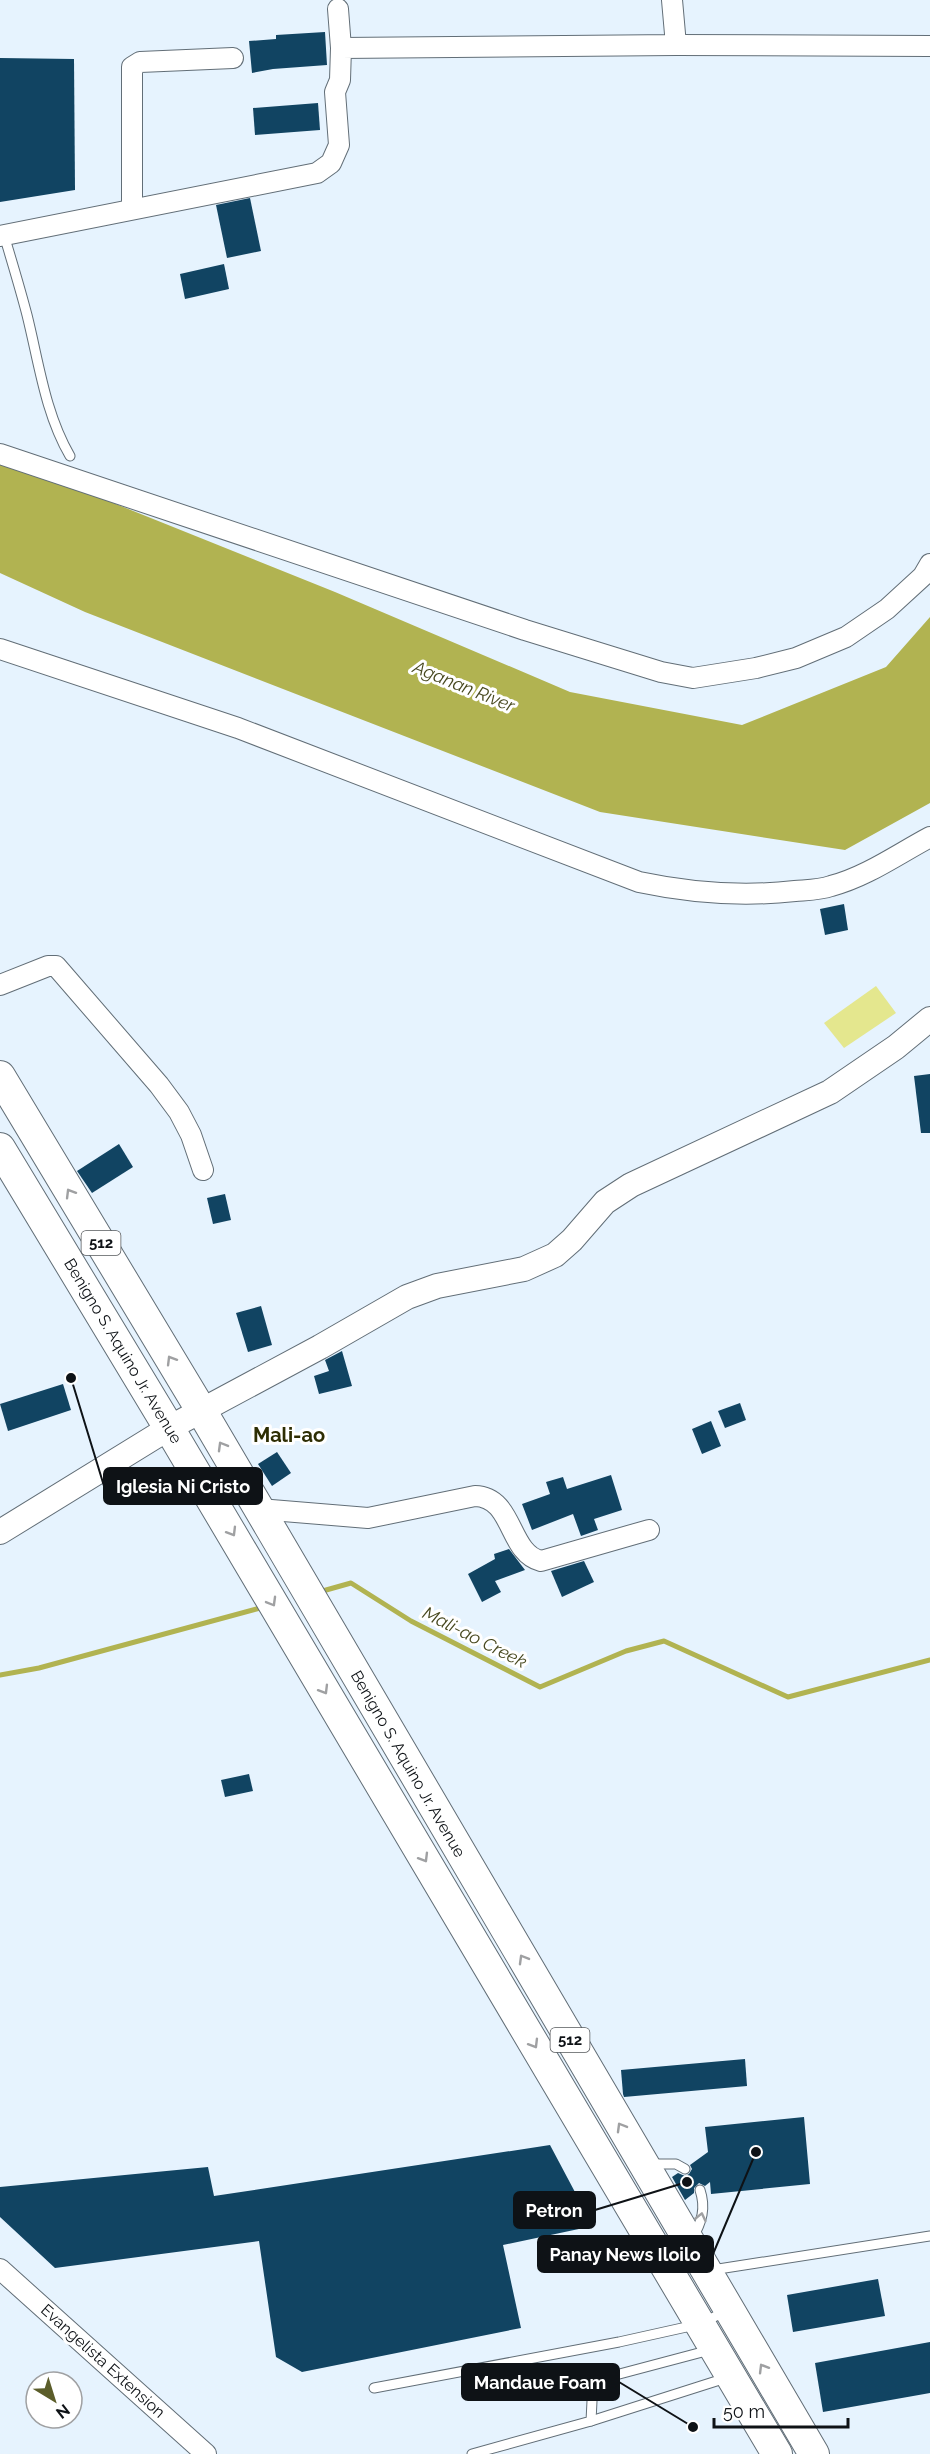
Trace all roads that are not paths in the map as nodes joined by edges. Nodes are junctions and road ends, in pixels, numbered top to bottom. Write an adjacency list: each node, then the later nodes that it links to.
1 (672, 0): 3 (street)
2 (338, 9): 5 (street)
3 (676, 45): 4 (street); 5 (street)
4 (930, 46)
5 (341, 48): 7 (street)
6 (233, 58): 7 (street)
7 (132, 208): 8 (street)
8 (2, 236): 10 (lane)
9 (0, 454): 11 (street)
10 (70, 456)
11 (930, 564)
12 (0, 649): 13 (street)
13 (930, 837)
14 (0, 985): 18 (street)
15 (930, 1019): 19 (street)
16 (0, 1076): 19 (main road, Benigno S. Aquino Jr. Avenue / 512, one-way to 16)
17 (0, 1148): 20 (main road, Benigno S. Aquino Jr. Avenue / 512)
18 (203, 1170)
19 (201, 1410): 20 (street); 21 (main road, Benigno S. Aquino Jr. Avenue / 512, one-way to 19)
20 (170, 1428): 23 (street); 32 (main road, Benigno S. Aquino Jr. Avenue / 512, one-way to 32)
21 (259, 1509): 22 (street); 24 (main road, Benigno S. Aquino Jr. Avenue / 512, one-way to 21)
22 (649, 1530)
23 (0, 1532)
24 (643, 2164): 25 (lane); 28 (main road, Benigno S. Aquino Jr. Avenue / 512)
25 (685, 2169)
26 (700, 2190): 28 (lane, one-way to 26)
27 (930, 2236): 30 (lane)
28 (690, 2243): 30 (main road, Benigno S. Aquino Jr. Avenue / 512)
29 (0, 2269): 36 (street, Evangelista Extension)
30 (707, 2271): 31 (main road, Benigno S. Aquino Jr. Avenue / 512)
31 (728, 2310): 32 (lane); 39 (main road, Benigno S. Aquino Jr. Avenue / 512, one-way to 31)
32 (708, 2337): 33 (main road, Benigno S. Aquino Jr. Avenue / 512); 34 (lane); 35 (lane)
33 (731, 2376): 35 (lane); 38 (main road, Benigno S. Aquino Jr. Avenue / 512)
34 (374, 2388)
35 (591, 2421): 37 (lane)
36 (207, 2454)
37 (472, 2454)
38 (777, 2454)
39 (814, 2454)

